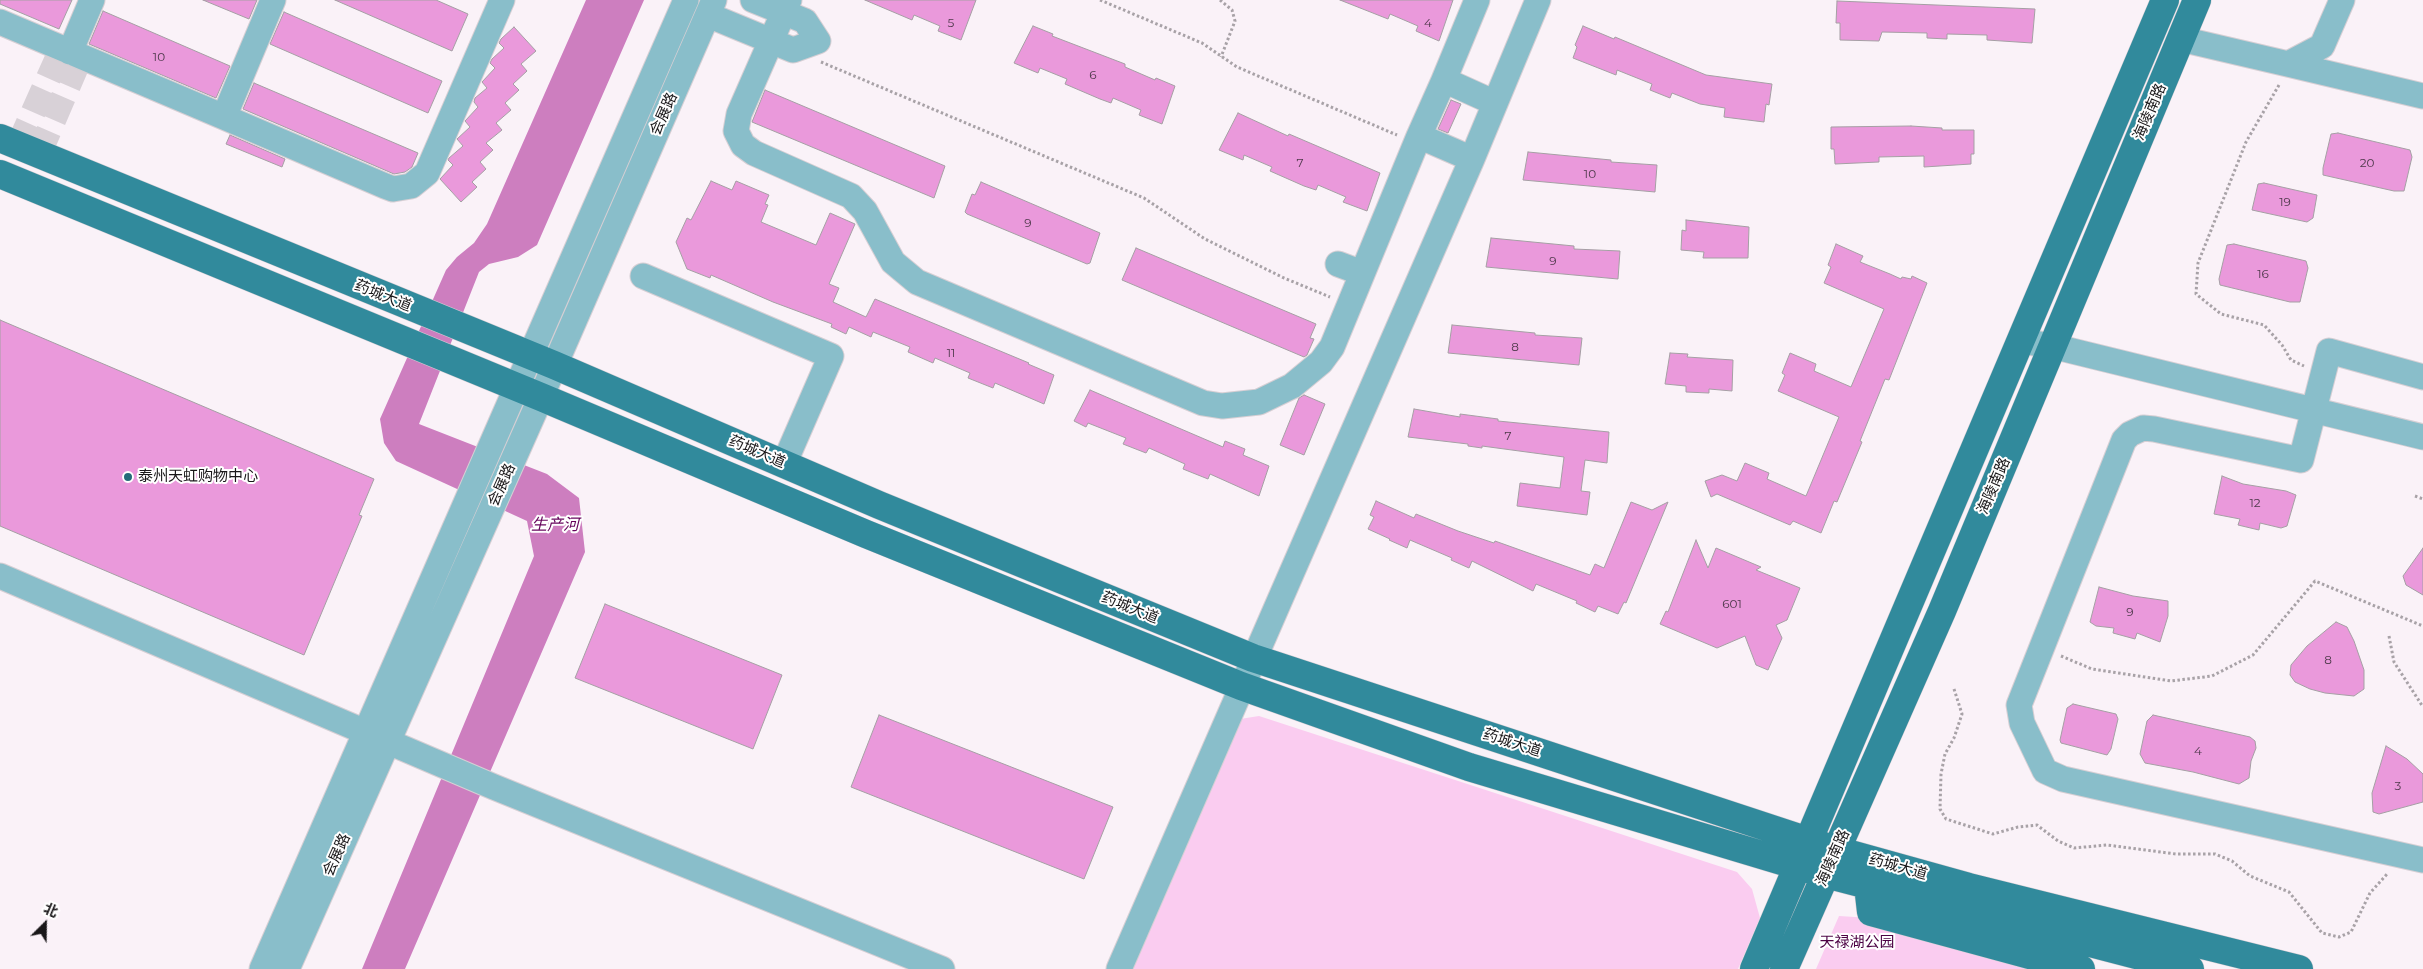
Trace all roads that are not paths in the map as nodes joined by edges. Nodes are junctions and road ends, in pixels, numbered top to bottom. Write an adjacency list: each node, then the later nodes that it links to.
1 (92, 0): 16 (street)
2 (273, 0): 21 (street)
3 (502, 0): 21 (street)
4 (686, 0): 31 (street, 会展路)
5 (753, 0): 11 (street)
6 (1477, 0): 18 (street)
7 (1538, 0): 20 (street)
8 (2165, 0): 29 (main road, 海陵南路)
9 (2197, 0): 14 (main road, 海陵南路)
10 (2342, 0): 17 (street)
11 (786, 6): 15 (street); 15 (street)
12 (711, 7): 15 (street); 31 (street, 会展路)
13 (0, 22): 16 (street)
14 (2180, 39): 17 (street); 30 (main road, 海陵南路)
15 (782, 45): 27 (street)
16 (70, 52): 21 (street)
17 (2287, 75): 19 (street)
18 (1444, 80): 20 (street); 22 (street)
19 (2423, 96)
20 (1495, 103): 24 (street)
21 (224, 117)
22 (1419, 136): 24 (street); 27 (street)
23 (0, 138): 31 (main road, 药城大道)
24 (1472, 160): 38 (street)
25 (0, 174): 33 (main road, 药城大道)
26 (1338, 264): 27 (street)
27 (1362, 273)
28 (643, 276): 36 (street)
29 (2021, 341): 30 (street); 41 (main road, 海陵南路)
30 (2052, 346): 34 (street); 43 (main road, 海陵南路)
31 (542, 361): 33 (street, 会展路); 36 (main road, 药城大道)
32 (2423, 377): 34 (street)
33 (529, 393): 39 (main road, 药城大道); 40 (street, 会展路)
34 (2314, 410): 35 (street); 42 (street)
35 (2423, 437)
36 (784, 464): 38 (main road, 药城大道)
37 (0, 576): 40 (street)
38 (1253, 658): 39 (street); 41 (main road, 药城大道)
39 (1241, 686): 44 (main road, 药城大道); 49 (street)
40 (377, 736): 46 (street, 会展路); 47 (street, 会展路); 48 (street)
41 (1810, 841): 43 (main road, 药城大道); 44 (main road, 海陵南路)
42 (2414, 858)
43 (1831, 862): 44 (main road, 药城大道); 45 (main road, 药城大道); 51 (main road, 海陵南路); 54 (main road, 药城大道)
44 (1799, 866): 50 (main road, 海陵南路)
45 (1868, 886): 52 (main road); 53 (main road, 药城大道)
46 (262, 969)
47 (287, 969)
48 (942, 969)
49 (1119, 969)
50 (1754, 969)
51 (1784, 969)
52 (2081, 969)
53 (2190, 969)
54 (2299, 969)

